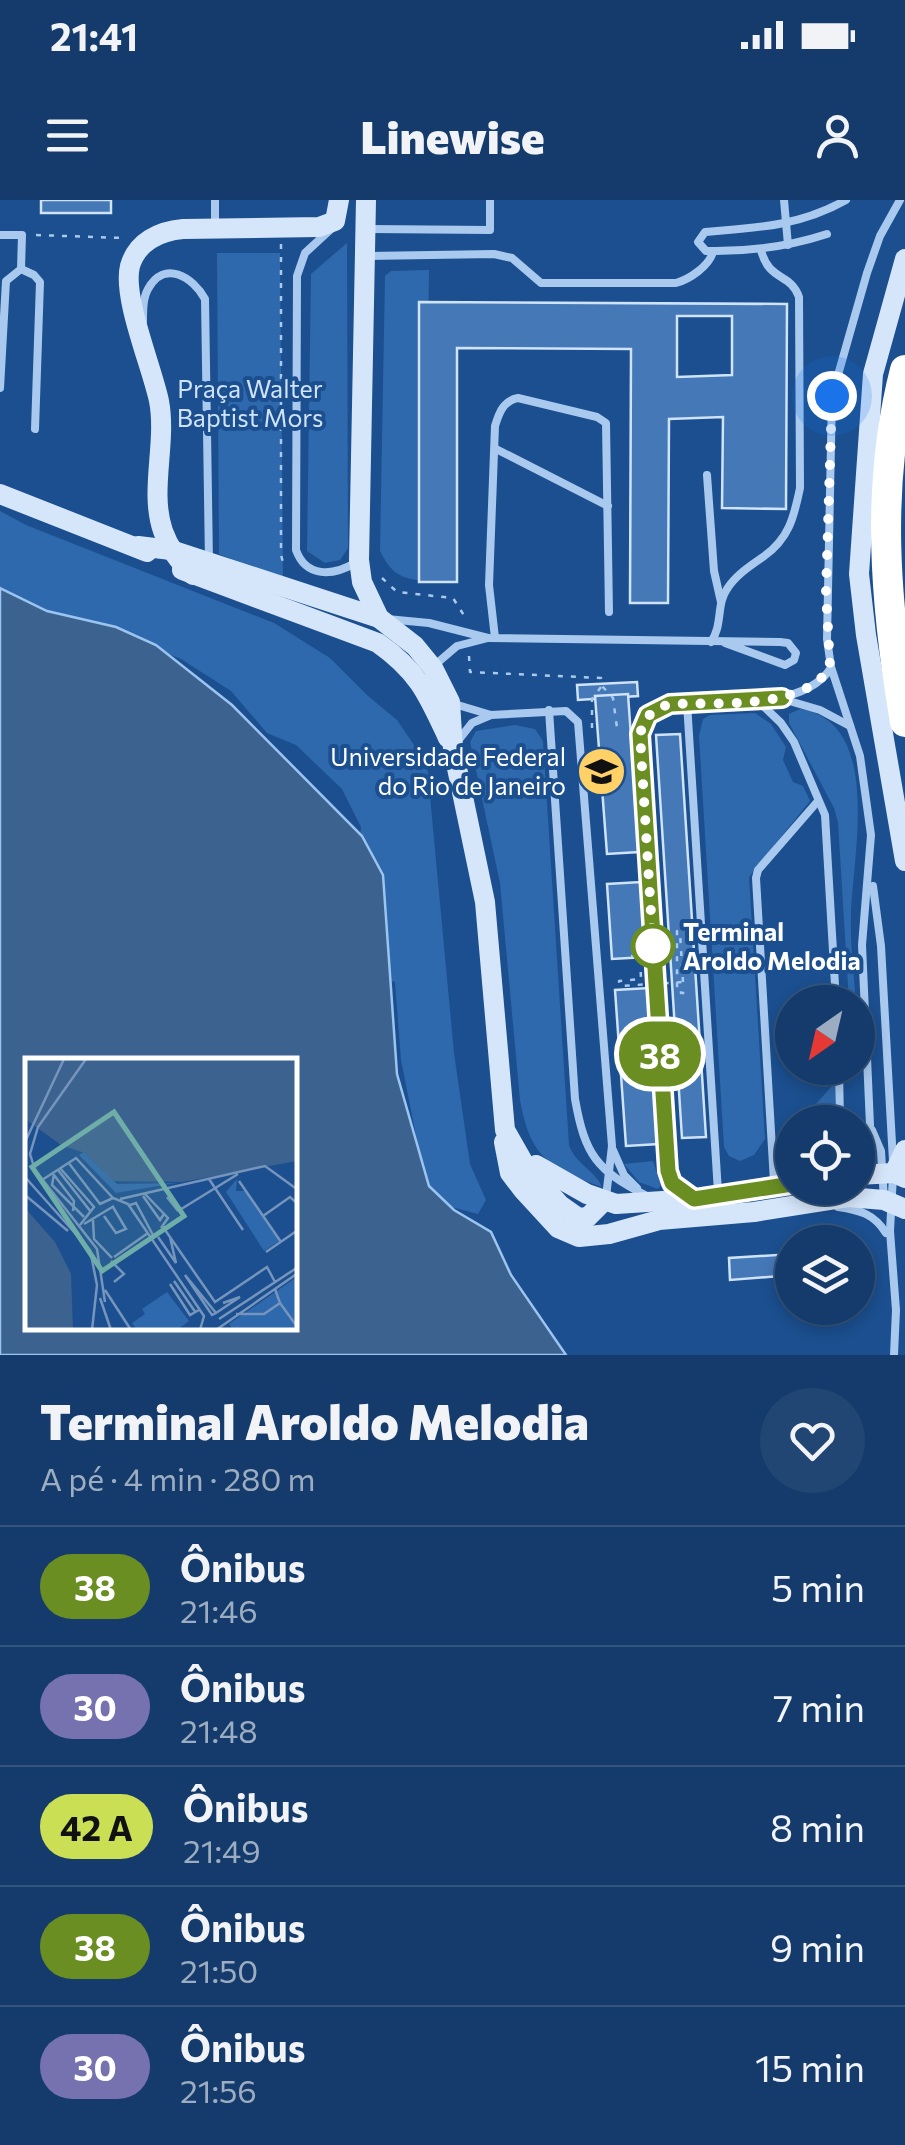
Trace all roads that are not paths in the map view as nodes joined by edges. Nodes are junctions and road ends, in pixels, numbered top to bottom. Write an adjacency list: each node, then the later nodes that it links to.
1 (215, 200): 9 (lane)
2 (366, 200): 10 (street)
3 (490, 200): 10 (lane)
4 (784, 200): 8 (lane)
5 (846, 200): 8 (lane)
6 (900, 200): 37 (lane)
7 (337, 210): 9 (street); 29 (lane)
8 (786, 224): 13 (lane); 15 (lane)
9 (215, 228): 19 (street)
10 (366, 228): 16 (street)
11 (827, 234): 13 (lane)
12 (0, 235): 18 (lane)
13 (788, 245): 14 (lane)
14 (762, 250): 15 (lane); 31 (lane)
15 (714, 252): 16 (lane)
16 (366, 256): 29 (street)
17 (905, 259): 48 (street)
18 (21, 269): 21 (lane); 22 (lane)
19 (142, 334): 28 (street); 30 (lane)
20 (903, 374): 45 (highway)
21 (0, 388)
22 (34, 430)
23 (496, 448): 26 (lane); 26 (lane); 34 (lane)
24 (707, 474): 31 (lane)
25 (0, 494): 27 (street)
26 (608, 506): 32 (lane)
27 (138, 546): 28 (street); 30 (street)
28 (171, 550): 30 (street)
29 (359, 560): 33 (street)
30 (201, 568): 33 (street); 47 (street)
31 (721, 602): 35 (lane)
32 (609, 612)
33 (381, 619): 34 (lane); 38 (street)
34 (492, 638): 35 (lane); 38 (lane)
35 (712, 642): 36 (lane)
36 (725, 643): 36 (lane)
37 (830, 667): 39 (lane); 46 (lane)
38 (432, 668): 41 (street)
39 (782, 698): 40 (lane); 46 (lane)
40 (756, 700): 42 (lane); 49 (lane)
41 (450, 702): 44 (lane); 47 (street)
42 (687, 704): 63 (lane); 65 (lane)
43 (548, 710): 44 (lane); 58 (lane); 61 (lane)
44 (492, 715): 47 (lane)
45 (905, 722)
46 (850, 726): 52 (lane)
47 (453, 749): 56 (street)
48 (890, 774): 50 (street); 51 (street)
49 (818, 801): 53 (lane); 54 (lane)
50 (905, 810)
51 (905, 862)
52 (871, 871): 55 (lane); 60 (lane)
53 (835, 985)
54 (777, 1105)
55 (869, 1105)
56 (505, 1130): 66 (street); 67 (street)
57 (875, 1137): 60 (lane)
58 (612, 1146): 61 (lane); 64 (lane)
59 (905, 1150): 60 (street)
60 (894, 1175): 69 (lane)
61 (610, 1176): 64 (lane); 66 (lane)
62 (775, 1187): 63 (street)
63 (719, 1196): 65 (street)
64 (653, 1199): 65 (street); 66 (street)
65 (694, 1199)
66 (604, 1201)
67 (802, 1205)
68 (818, 1205): 69 (lane)
69 (892, 1213): 70 (lane)
70 (894, 1355)

